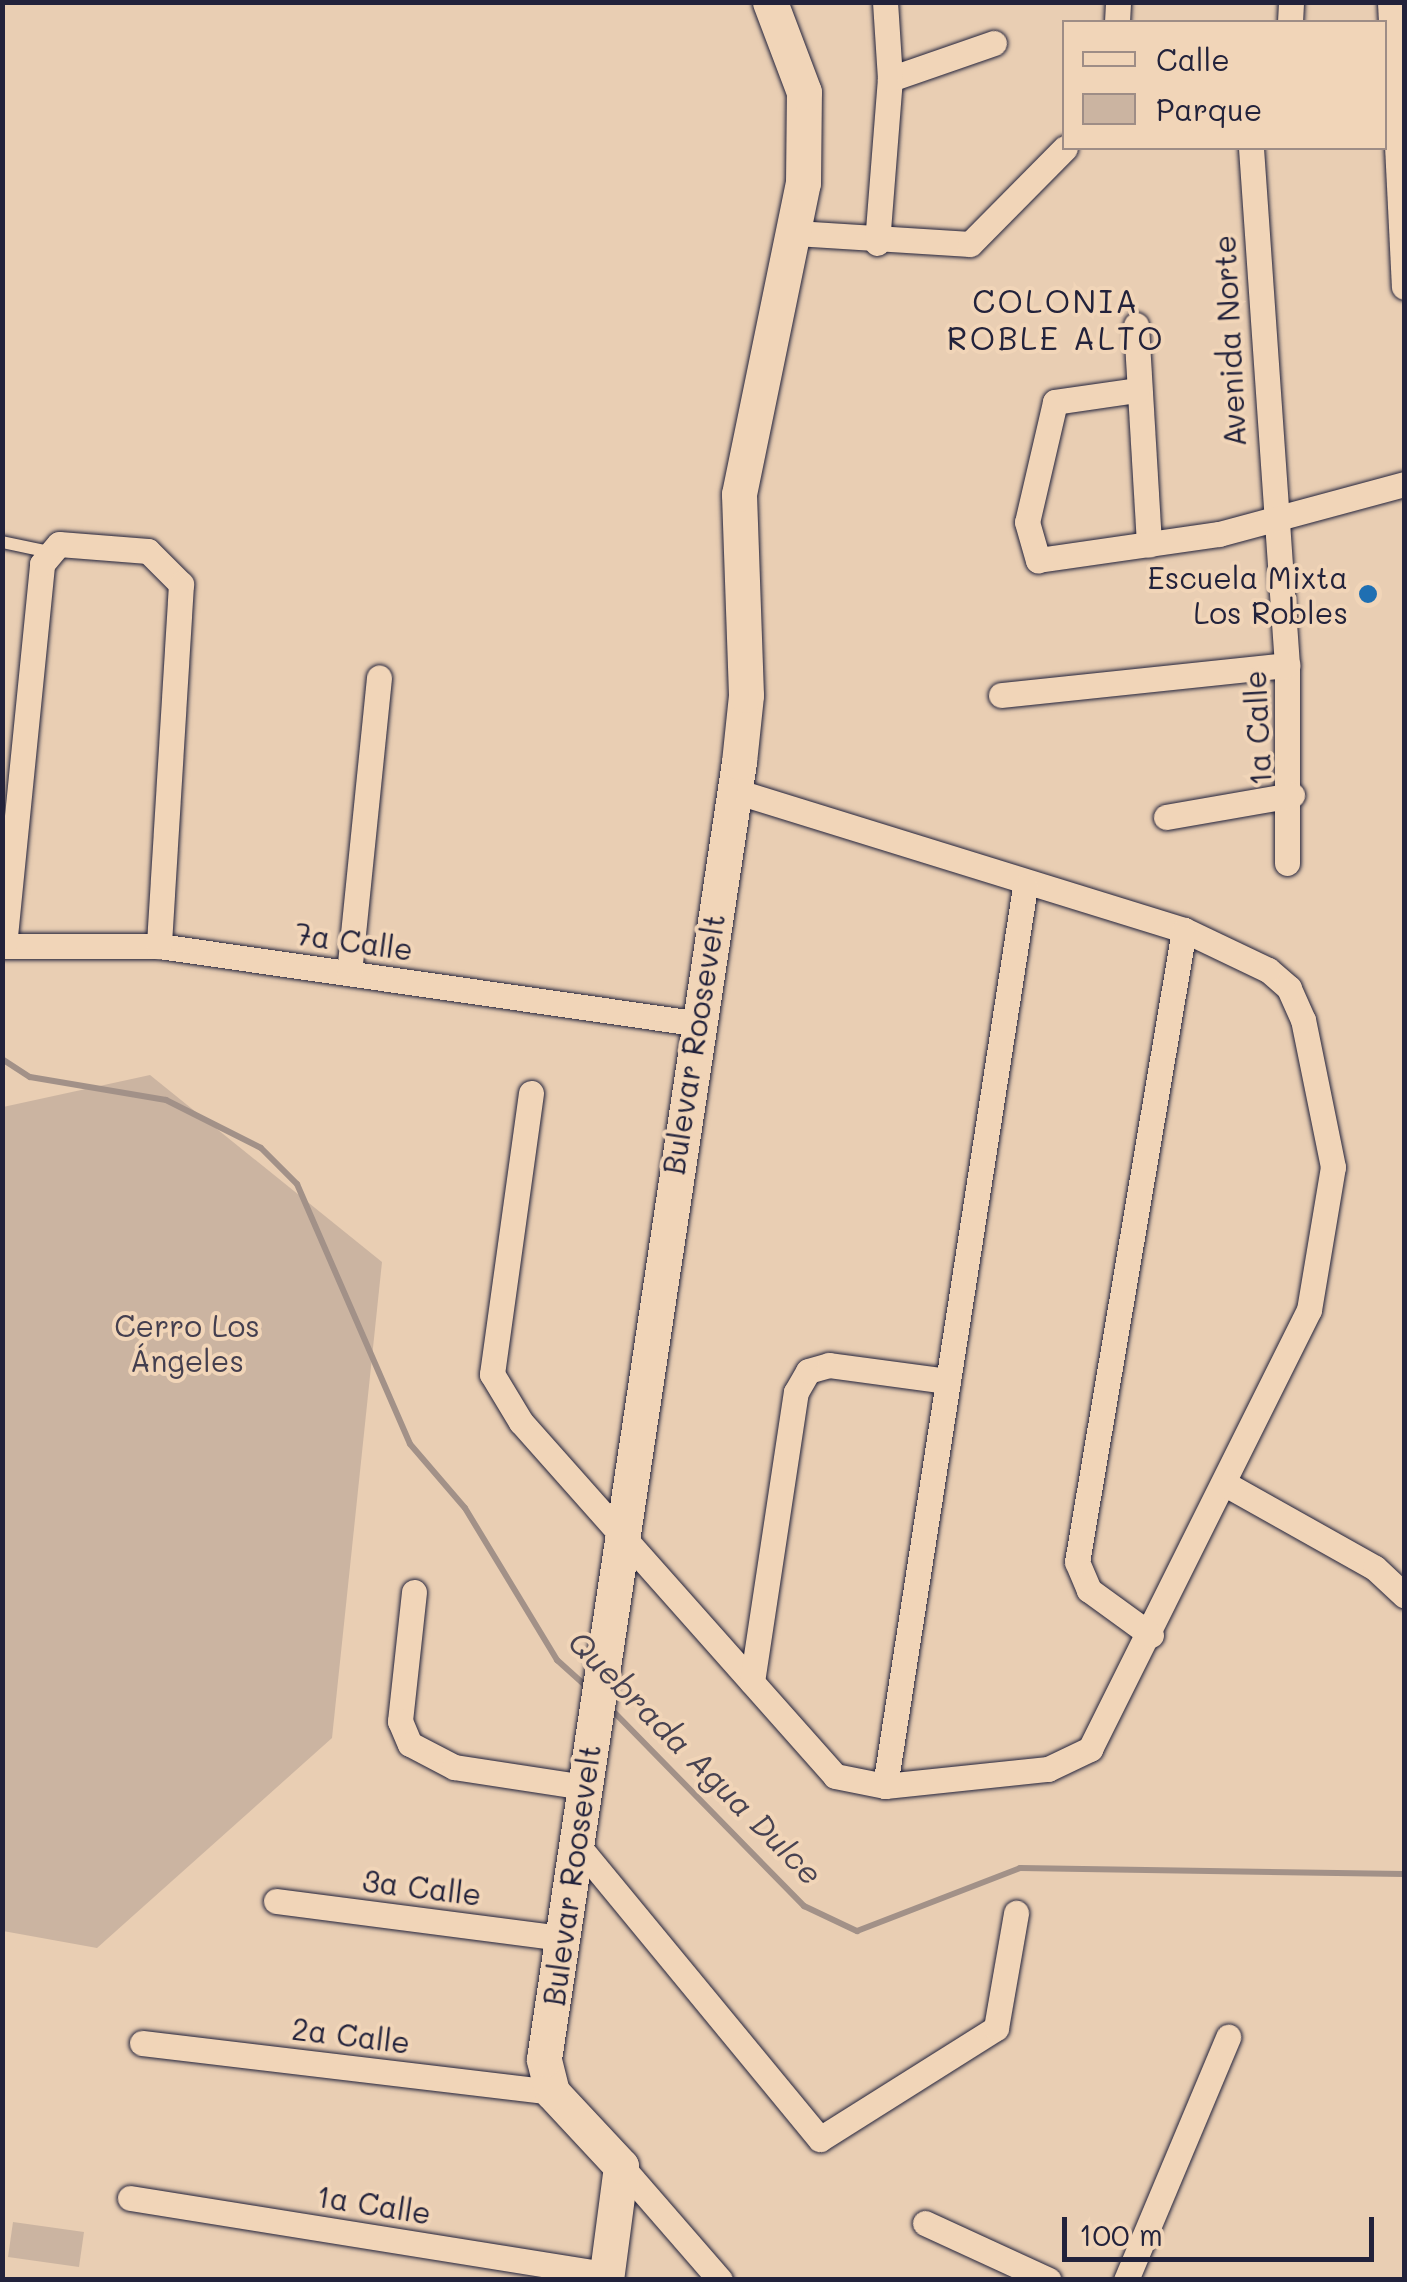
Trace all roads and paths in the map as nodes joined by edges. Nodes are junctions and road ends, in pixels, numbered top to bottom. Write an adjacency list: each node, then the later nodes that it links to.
1 (770, 2): 8 (main road, Bulevar Roosevelt)
2 (884, 2): 5 (street)
3 (1390, 2): 10 (street)
4 (994, 43): 5 (street)
5 (890, 79): 9 (street)
6 (1062, 150): 9 (street)
7 (1251, 150): 14 (street, Avenida Norte)
8 (796, 232): 9 (street); 21 (main road, Bulevar Roosevelt)
9 (877, 243)
10 (1404, 287)
11 (1136, 324): 12 (street)
12 (1137, 390): 16 (street); 16 (street)
13 (1404, 484): 14 (street)
14 (1272, 524): 16 (street); 18 (street, 1a Calle)
15 (2, 542): 17 (lane)
16 (1149, 545)
17 (49, 552): 27 (street); 28 (street)
18 (1287, 664): 20 (street); 22 (street, 1a Calle)
19 (379, 678): 29 (street)
20 (1001, 695)
21 (734, 791): 25 (street); 30 (main road, Bulevar Roosevelt)
22 (1292, 796): 23 (street); 24 (street, 1a Calle)
23 (1166, 817)
24 (1287, 863)
25 (1025, 887): 26 (street); 32 (street)
26 (1184, 930): 33 (street); 37 (street)
27 (3, 946): 28 (street, 7a Calle)
28 (159, 946): 29 (street, 7a Calle)
29 (348, 973): 30 (street, 7a Calle)
30 (694, 1023): 34 (main road, Bulevar Roosevelt)
31 (530, 1093): 34 (street)
32 (948, 1380): 38 (street); 39 (street)
33 (1229, 1486): 36 (street); 37 (street)
34 (622, 1540): 38 (street); 40 (main road, Bulevar Roosevelt)
35 (414, 1592): 40 (street)
36 (1404, 1595)
37 (1151, 1635): 39 (street)
38 (752, 1682): 39 (street)
39 (885, 1786)
40 (584, 1787): 41 (main road, Bulevar Roosevelt)
41 (575, 1842): 43 (street); 44 (main road, Bulevar Roosevelt)
42 (276, 1901): 44 (street, 3a Calle)
43 (1016, 1913)
44 (560, 1938): 47 (main road, Bulevar Roosevelt)
45 (1228, 2037): 54 (street)
46 (142, 2043): 47 (street, 2a Calle)
47 (552, 2092): 48 (main road)
48 (621, 2166): 51 (main road); 52 (street)
49 (130, 2198): 51 (street, 1a Calle)
50 (925, 2224): 53 (street)
51 (607, 2277)
52 (720, 2280)
53 (1049, 2280)
54 (1126, 2280)

